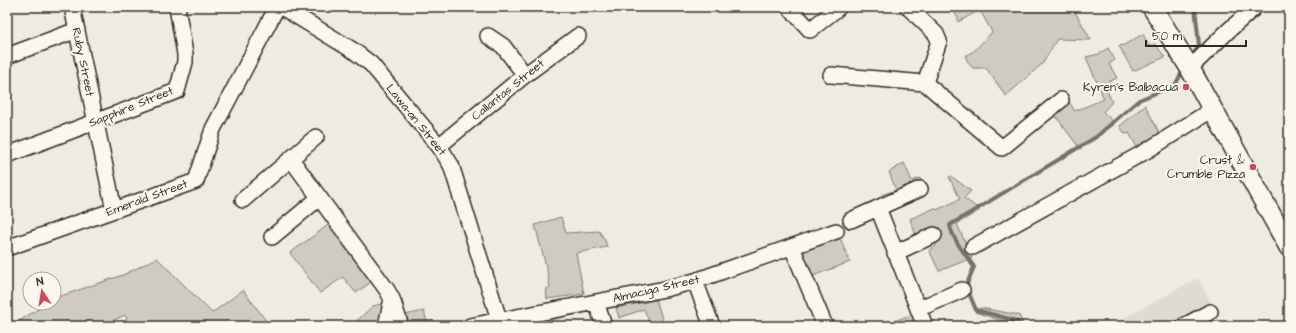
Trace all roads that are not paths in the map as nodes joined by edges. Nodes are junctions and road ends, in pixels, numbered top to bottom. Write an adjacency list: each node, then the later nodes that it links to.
1 (72, 7): 10 (street, Ruby Street)
2 (176, 7): 20 (street, Sapphire Street)
3 (277, 7): 29 (street, Emerald Street)
4 (282, 7): 22 (street, Lawa-an Street)
5 (790, 7): 6 (street)
6 (839, 7)
7 (908, 7): 17 (street)
8 (1152, 7): 14 (main road)
9 (1255, 7): 14 (street)
10 (77, 30): 13 (street); 20 (street, Ruby Street)
11 (488, 36): 15 (street)
12 (578, 36): 15 (street, Callantas Street)
13 (7, 56)
14 (1186, 62): 19 (main road)
15 (525, 75): 22 (street, Callantas Street)
16 (831, 75): 17 (street)
17 (926, 83): 18 (street)
18 (1060, 100)
19 (1213, 109): 35 (street); 36 (main road)
20 (96, 121): 23 (street, Sapphire Street); 29 (street, Ruby Street)
21 (316, 138): 24 (street)
22 (439, 146): 45 (street, Lawa-an Street)
23 (7, 155)
24 (291, 159): 26 (street); 27 (street)
25 (920, 189): 28 (street)
26 (319, 198): 33 (street); 41 (street)
27 (243, 200)
28 (878, 208): 30 (street); 38 (street)
29 (114, 210): 37 (street, Emerald Street)
30 (851, 220)
31 (836, 231): 34 (street, Almaciga Street)
32 (934, 235): 38 (street)
33 (272, 237)
34 (792, 247): 39 (street, Almaciga Street); 51 (street)
35 (973, 247)
36 (1289, 247)
37 (7, 248)
38 (895, 253): 43 (street)
39 (694, 281): 42 (street, Almaciga Street); 50 (street)
40 (962, 290): 43 (street)
41 (392, 299): 46 (street); 47 (street)
42 (596, 302): 45 (street, Almaciga Street); 49 (street)
43 (918, 309): 52 (street)
44 (1210, 312): 53 (street)
45 (500, 323): 48 (street, Almaciga Street)
46 (386, 326)
47 (401, 326)
48 (470, 326)
49 (604, 326)
50 (712, 326)
51 (825, 326)
52 (926, 326)
53 (1184, 326)

